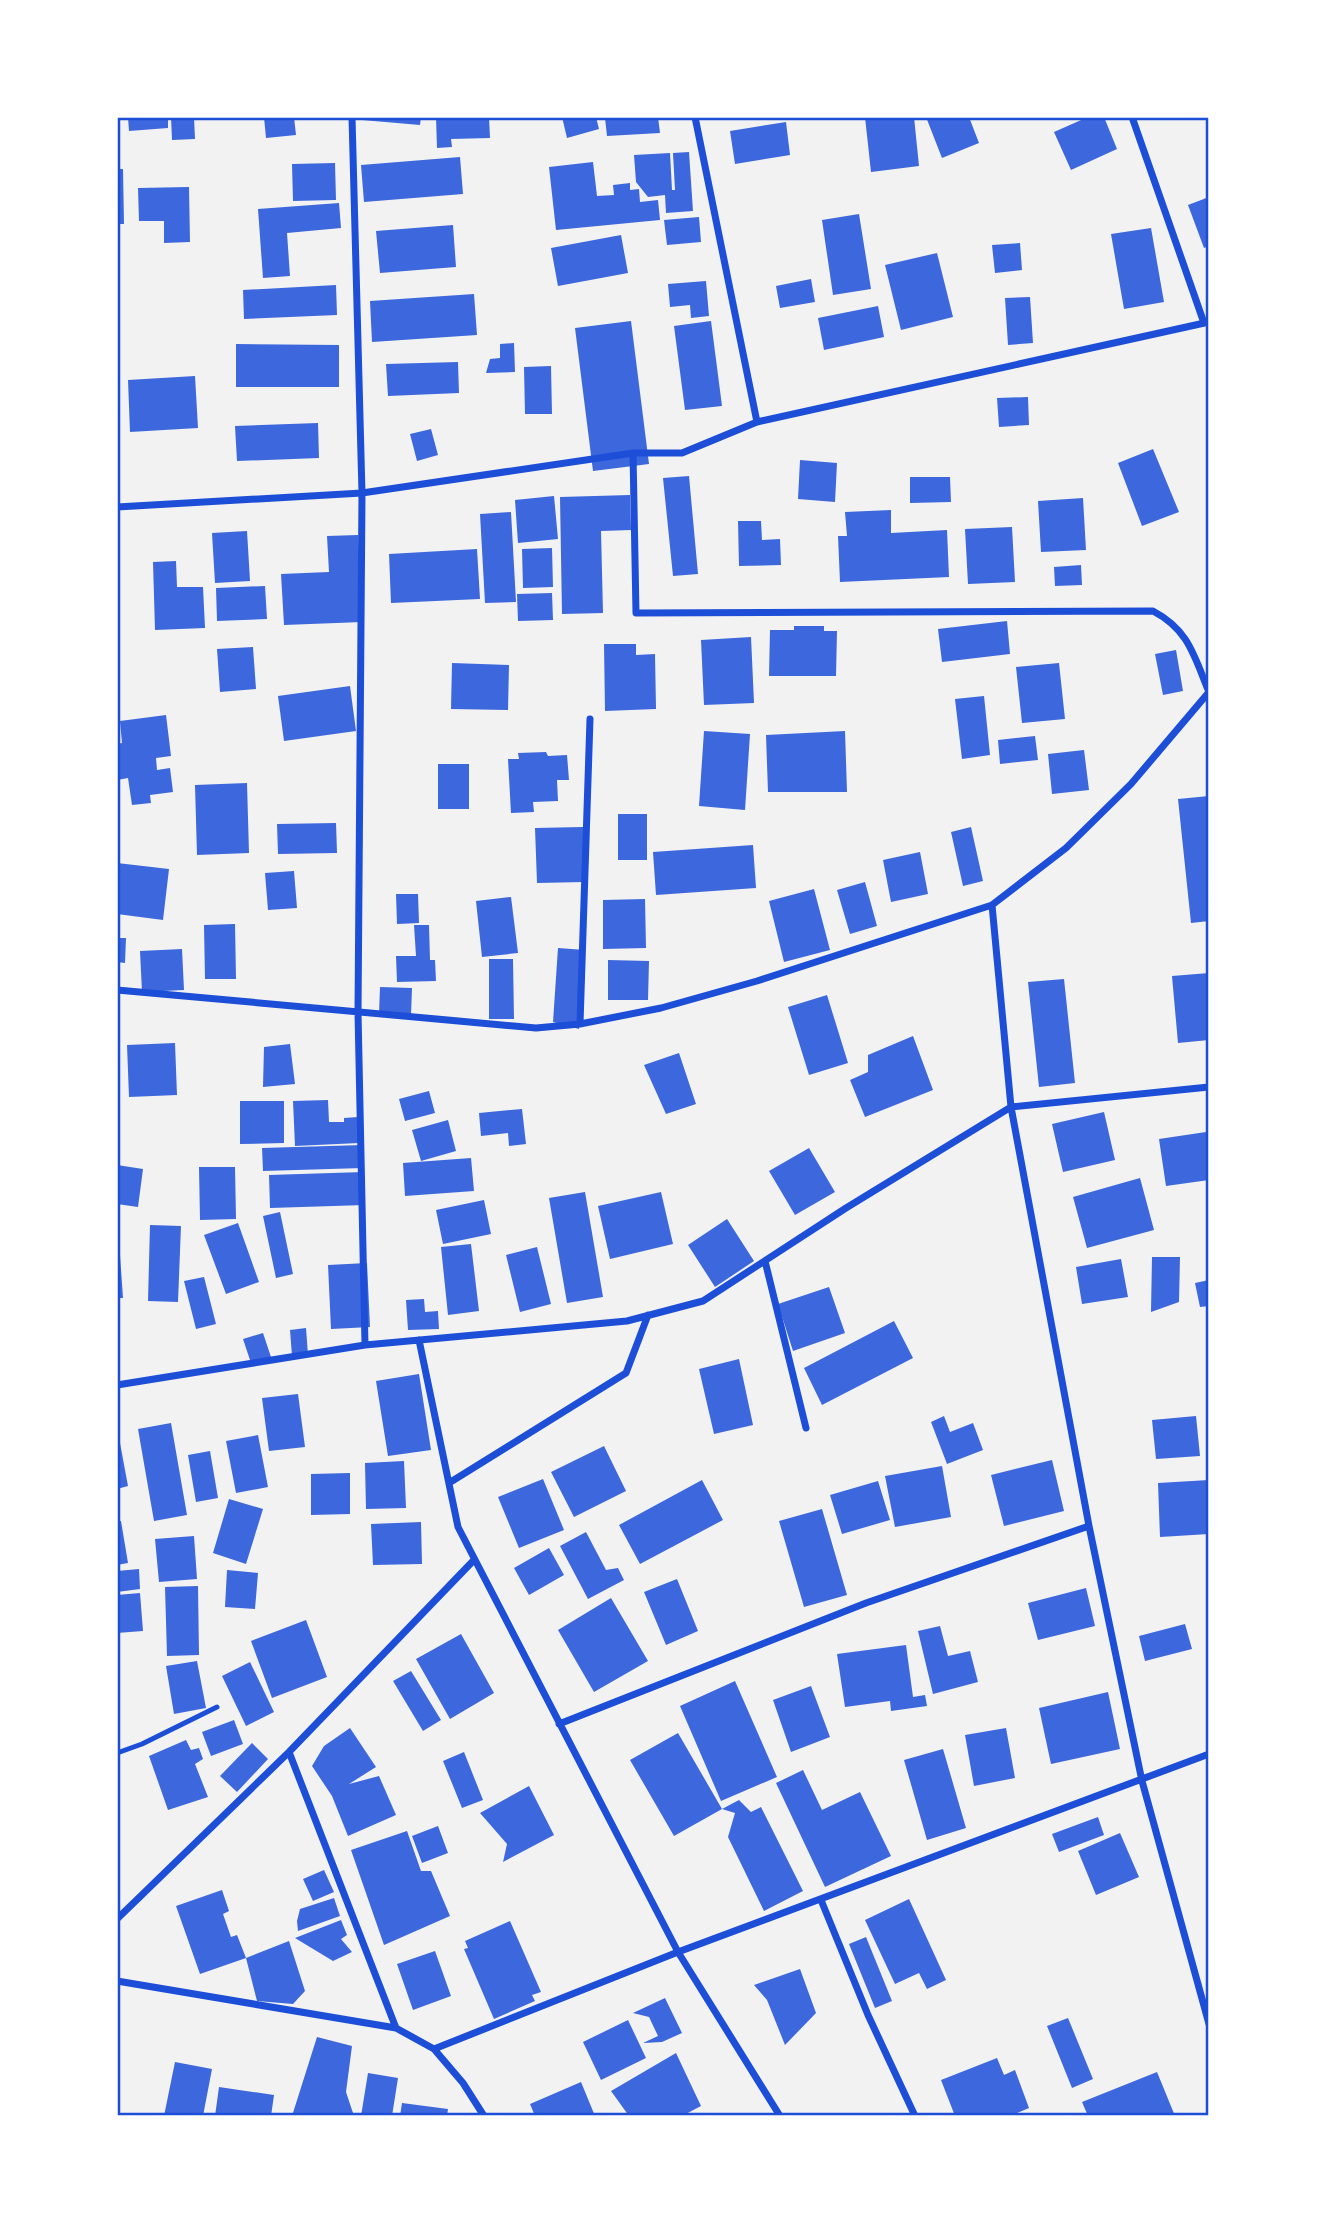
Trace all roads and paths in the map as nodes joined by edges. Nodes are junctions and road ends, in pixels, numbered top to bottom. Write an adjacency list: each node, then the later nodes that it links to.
1 (352, 117): 7 (street)
2 (695, 117): 5 (street)
3 (1132, 117): 4 (street)
4 (1206, 322): 5 (street)
5 (757, 422): 6 (street)
6 (633, 453): 7 (street); 10 (street)
7 (362, 493): 8 (street); 12 (street)
8 (117, 507)
9 (590, 719): 13 (street)
10 (992, 905): 13 (street); 15 (street)
11 (117, 990): 12 (street)
12 (358, 1013): 13 (street); 19 (street)
13 (580, 1024)
14 (1209, 1087): 15 (street)
15 (1011, 1107): 16 (street); 23 (street)
16 (765, 1261): 17 (street); 21 (street)
17 (648, 1315): 18 (street); 22 (street)
18 (419, 1340): 19 (street); 22 (street)
19 (365, 1345): 20 (street)
20 (117, 1385)
21 (806, 1428)
22 (449, 1483): 24 (street)
23 (1089, 1526): 26 (street); 30 (street)
24 (473, 1561): 26 (street); 27 (street)
25 (217, 1707): 28 (lane)
26 (559, 1724): 33 (street)
27 (289, 1752): 32 (street); 36 (street)
28 (117, 1753)
29 (1209, 1754): 30 (street)
30 (1142, 1781): 31 (street); 35 (street)
31 (821, 1900): 33 (street); 40 (street)
32 (117, 1919)
33 (678, 1952): 37 (street); 39 (street)
34 (117, 1981): 36 (street)
35 (1209, 2024)
36 (396, 2028): 37 (street)
37 (435, 2049): 38 (street)
38 (484, 2116)
39 (780, 2116)
40 (915, 2116)

